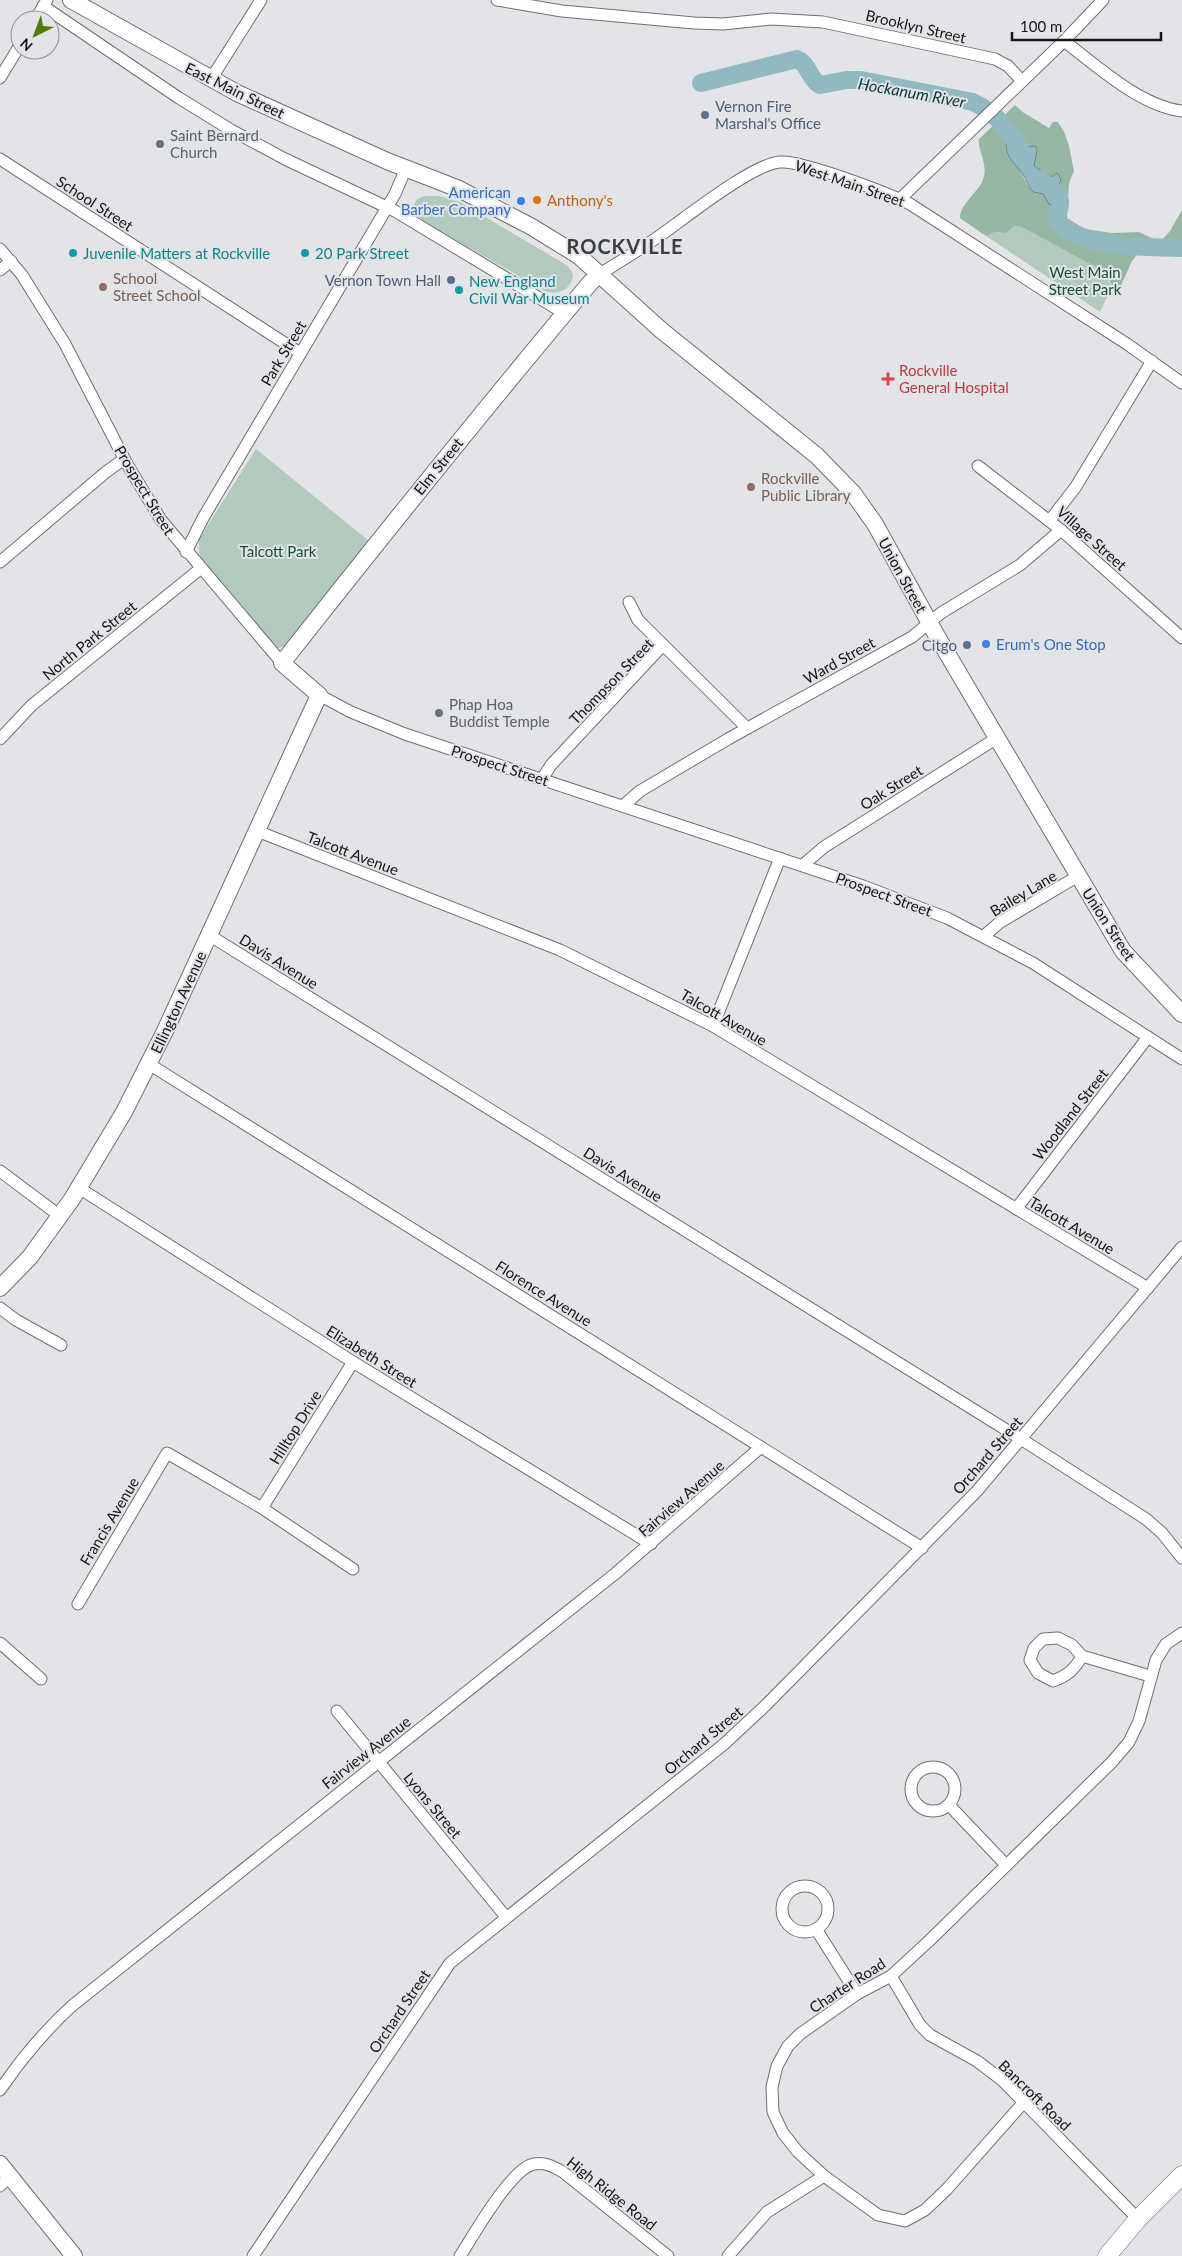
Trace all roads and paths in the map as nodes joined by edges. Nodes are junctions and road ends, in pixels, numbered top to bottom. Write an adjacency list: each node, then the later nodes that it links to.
1 (71, 0): 9 (main road, East Main Street)
2 (261, 0): 9 (street)
3 (497, 0): 10 (street, Brooklyn Street)
4 (1103, 0): 6 (street)
5 (45, 3): 15 (street)
6 (1064, 42): 10 (street); 11 (street)
7 (11, 60): 8 (street)
8 (0, 78)
9 (211, 79): 13 (main road, East Main Street)
10 (1022, 81): 14 (street)
11 (1182, 110)
12 (0, 160): 21 (street, School Street)
13 (406, 168): 15 (street, Park Street); 19 (main road)
14 (900, 199): 19 (street, West Main Street); 22 (street, West Main Street)
15 (388, 207): 20 (street); 21 (street, Park Street)
16 (0, 249): 17 (street, Prospect Street)
17 (11, 261): 18 (street); 24 (street, Prospect Street)
18 (0, 270)
19 (600, 274): 20 (main road, Elm Street); 32 (main road, Union Street)
20 (564, 313): 35 (main road, Elm Street)
21 (300, 353): 28 (street, Park Street)
22 (1152, 361): 23 (street, West Main Street); 26 (street)
23 (1182, 383)
24 (124, 459): 28 (street, Prospect Street); 29 (street)
25 (978, 466): 26 (street, Village Street)
26 (1050, 520): 27 (street, Village Street)
27 (1061, 530): 32 (street, Ward Street); 33 (street, Village Street)
28 (186, 552): 30 (street, Prospect Street)
29 (0, 562)
30 (200, 569): 35 (street, Prospect Street); 39 (street, North Park Street)
31 (629, 602): 34 (street)
32 (930, 622): 37 (street, Ward Street); 38 (main road, Union Street)
33 (1182, 638)
34 (663, 645): 37 (street, Thompson Street); 40 (street, Thompson Street)
35 (282, 663): 36 (main road, Prospect Street)
36 (318, 695): 40 (street, Prospect Street); 42 (main road, Ellington Avenue)
37 (747, 728): 41 (street, Ward Street)
38 (997, 738): 44 (street, Oak Street); 45 (main road, Union Street)
39 (0, 740)
40 (542, 779): 41 (street, Prospect Street)
41 (624, 805): 43 (street, Prospect Street)
42 (257, 831): 46 (main road, Ellington Avenue); 49 (street, Talcott Avenue)
43 (780, 858): 44 (street, Prospect Street); 49 (street)
44 (803, 866): 47 (street, Prospect Street)
45 (1078, 876): 47 (street, Bailey Lane); 48 (main road, Union Street)
46 (209, 935): 52 (main road, Ellington Avenue); 63 (street, Davis Avenue)
47 (984, 936): 50 (street, Prospect Street)
48 (1182, 1014)
49 (713, 1026): 55 (street, Talcott Avenue)
50 (1148, 1037): 51 (street, Prospect Street); 55 (street, Woodland Street)
51 (1182, 1059)
52 (149, 1064): 54 (main road, Ellington Avenue); 64 (street, Florence Avenue)
53 (0, 1171): 56 (street)
54 (79, 1188): 56 (main road, Ellington Avenue); 62 (street, Elizabeth Street)
55 (1016, 1209): 59 (street, Talcott Avenue)
56 (60, 1216): 58 (main road, Ellington Avenue)
57 (1182, 1247): 59 (street, Orchard Street)
58 (0, 1288)
59 (1148, 1288): 63 (street, Orchard Street)
60 (0, 1308): 61 (street)
61 (61, 1345)
62 (353, 1362): 65 (street, Hilltop Drive); 66 (street, Elizabeth Street)
63 (1021, 1439): 67 (street, Orchard Street); 68 (street, Davis Avenue)
64 (761, 1447): 66 (street, Fairview Avenue); 67 (street, Florence Avenue)
65 (262, 1508): 69 (street); 70 (street, Francis Avenue)
66 (651, 1544): 77 (street, Fairview Avenue)
67 (922, 1548): 80 (street, Orchard Street)
68 (1182, 1558)
69 (353, 1569)
70 (78, 1604)
71 (1182, 1632): 74 (street, Charter Road)
72 (0, 1642): 75 (street)
73 (1082, 1656): 73 (street); 74 (street)
74 (1150, 1676): 79 (street, Charter Road)
75 (41, 1679)
76 (337, 1711): 77 (street, Lyons Street)
77 (378, 1762): 80 (street, Lyons Street); 84 (street, Fairview Avenue)
78 (949, 1805): 79 (street)
79 (1006, 1865): 82 (street, Charter Road)
80 (506, 1917): 91 (street, Orchard Street)
81 (816, 1929): 81 (street); 83 (street)
82 (891, 1976): 83 (street, Charter Road); 85 (street, Bancroft Road)
83 (857, 1994): 88 (street, Charter Road)
84 (0, 2090)
85 (1024, 2102): 88 (street, Charter Road); 89 (street, Bancroft Road)
86 (3, 2175): 90 (main road)
87 (1182, 2175): 89 (main road)
88 (824, 2176): 94 (street)
89 (1138, 2219): 95 (main road)
90 (74, 2256)
91 (253, 2256)
92 (460, 2256): 93 (street, High Ridge Road)
93 (668, 2256)
94 (728, 2256)
95 (1107, 2256)

